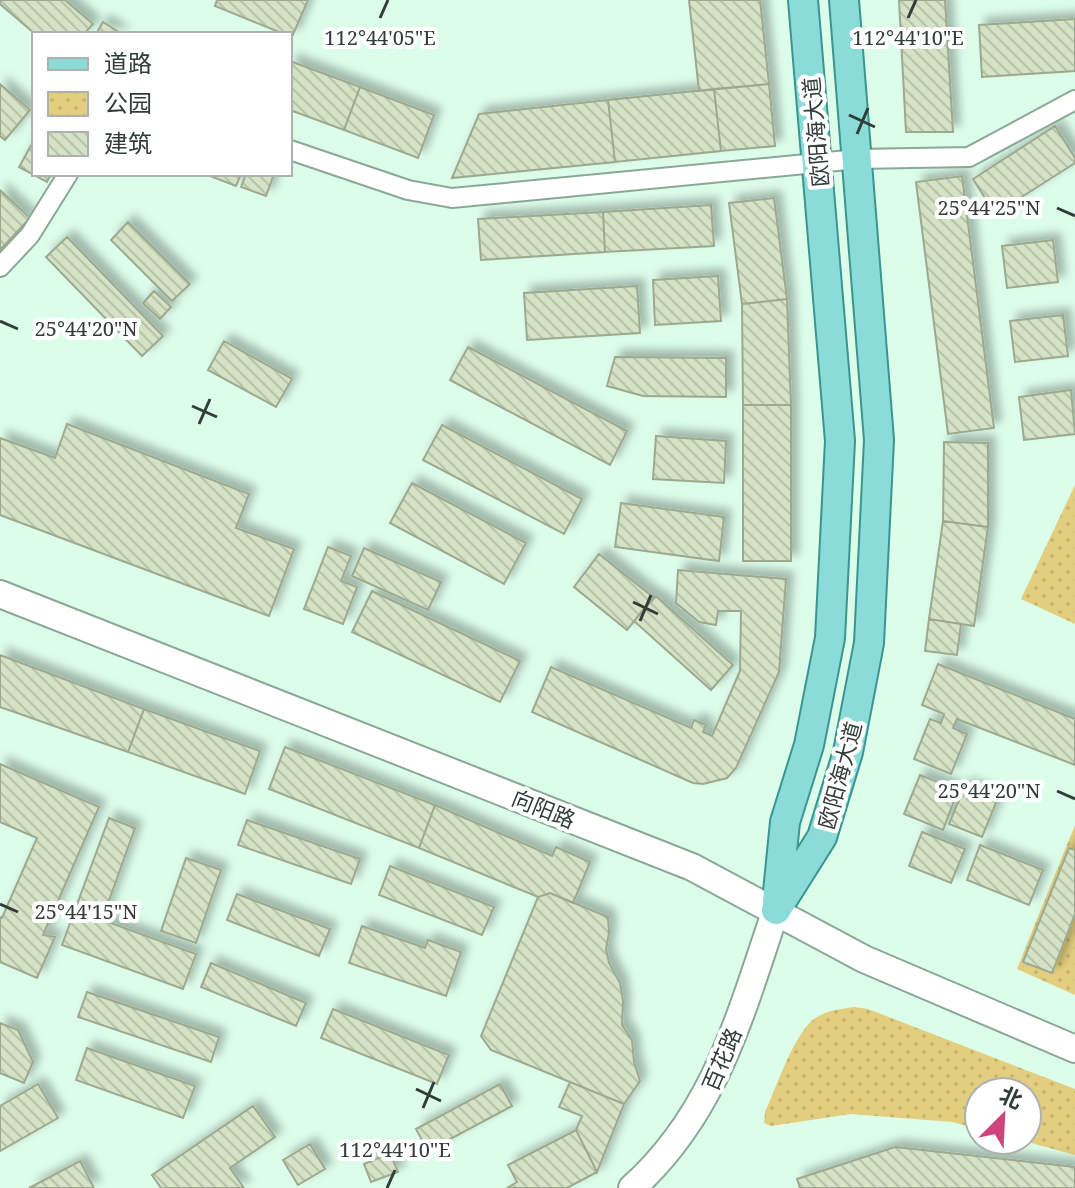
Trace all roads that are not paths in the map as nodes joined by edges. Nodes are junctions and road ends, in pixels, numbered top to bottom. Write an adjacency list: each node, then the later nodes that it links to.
1 (803, 0): 6 (main road, 欧阳海大道)
2 (844, 0): 5 (main road, 欧阳海大道)
3 (1075, 100): 5 (street)
4 (292, 151): 6 (street)
5 (858, 159): 6 (street); 10 (main road, 欧阳海大道)
6 (818, 162): 10 (main road, 欧阳海大道)
7 (67, 176): 8 (street)
8 (0, 267)
9 (0, 594): 10 (main road, 向阳路)
10 (776, 910): 11 (main road, 向阳路); 12 (main road, 百花路)
11 (1075, 1049)
12 (632, 1188)

